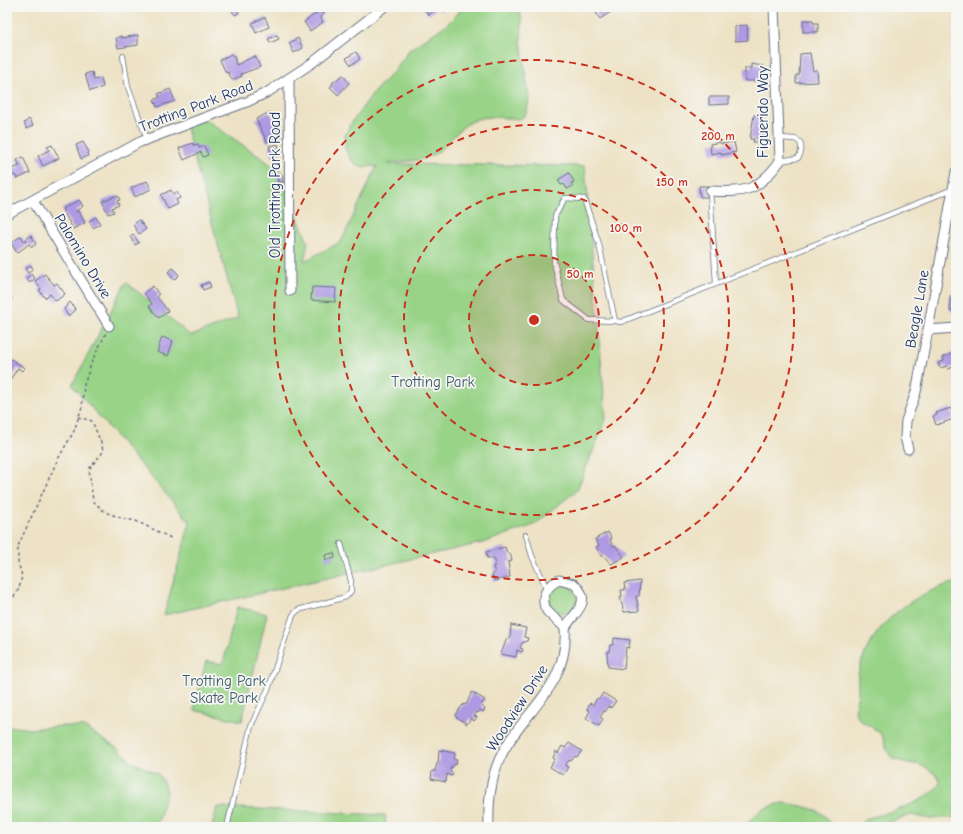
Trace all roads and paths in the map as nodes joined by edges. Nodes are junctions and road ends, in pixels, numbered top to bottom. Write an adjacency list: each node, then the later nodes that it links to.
1 (384, 7): 4 (street, Trotting Park Road)
2 (774, 7): 5 (street, Figuerido Way)
3 (123, 56): 6 (lane)
4 (289, 78): 6 (street, Trotting Park Road); 14 (street, Old Trotting Park Road)
5 (779, 138): 7 (street, Figuerido Way); 7 (lane)
6 (147, 139): 11 (street, Trotting Park Road)
7 (780, 161): 10 (street, Figuerido Way)
8 (956, 172): 9 (street, Beagle Lane)
9 (953, 189): 13 (lane); 20 (street, Beagle Lane)
10 (710, 191): 13 (lane)
11 (33, 201): 12 (street, Trotting Park Road); 18 (street, Palomino Drive)
12 (7, 214)
13 (716, 284): 17 (lane)
14 (290, 291)
15 (7, 297): 16 (lane)
16 (7, 302)
17 (615, 321): 17 (lane)
18 (110, 326): 21 (path)
19 (956, 328): 20 (street)
20 (928, 330): 22 (street, Beagle Lane)
21 (78, 417): 24 (path); 27 (path)
22 (908, 449)
23 (526, 535): 26 (lane)
24 (171, 538)
25 (341, 544): 29 (lane)
26 (547, 589): 28 (street); 28 (street)
27 (7, 606)
28 (565, 628): 30 (street, Woodview Drive)
29 (227, 827)
30 (489, 827)

